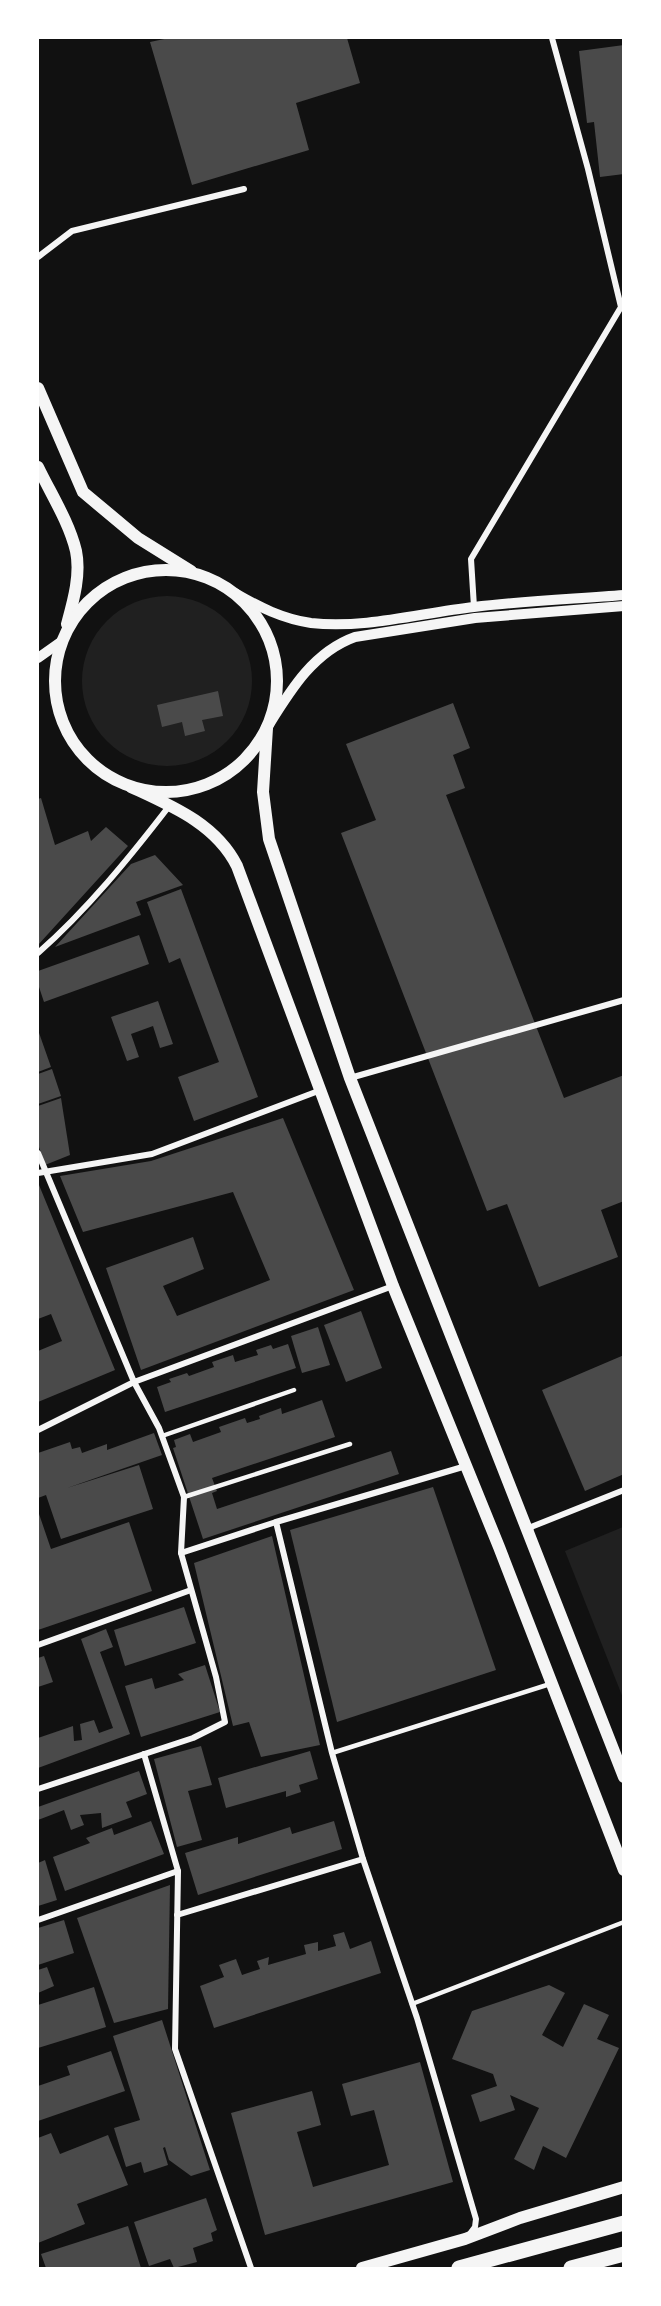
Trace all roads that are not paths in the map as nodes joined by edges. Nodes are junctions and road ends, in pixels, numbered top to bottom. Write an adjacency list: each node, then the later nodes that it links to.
1 (552, 38): 10 (street)
2 (244, 189): 3 (street)
3 (38, 256)
4 (38, 388): 6 (main road)
5 (38, 467): 11 (main road)
6 (197, 574): 7 (main road); 11 (main road)
7 (235, 593): 10 (street); 13 (main road)
8 (624, 595): 10 (street)
9 (624, 606): 13 (street)
10 (474, 607)
11 (62, 641): 12 (street); 14 (main road)
12 (38, 658)
13 (267, 728): 14 (main road); 18 (main road)
14 (131, 787): 15 (main road)
15 (170, 805): 16 (street); 19 (main road)
16 (38, 953)
17 (624, 1000): 18 (street)
18 (350, 1078): 32 (main road)
19 (321, 1090): 21 (street); 22 (main road)
20 (38, 1153): 21 (street)
21 (41, 1172): 23 (street)
22 (393, 1286): 23 (street); 28 (main road)
23 (134, 1382): 25 (street); 26 (street)
24 (294, 1390): 26 (lane)
25 (38, 1430)
26 (162, 1436): 30 (street)
27 (350, 1443): 30 (lane)
28 (466, 1466): 31 (street); 36 (main road)
29 (624, 1490): 32 (street)
30 (184, 1497): 33 (street)
31 (276, 1522): 33 (street); 37 (street)
32 (530, 1535): 39 (main road)
33 (181, 1553): 34 (street)
34 (191, 1590): 35 (street); 38 (street)
35 (38, 1645)
36 (553, 1683): 37 (lane); 42 (main road)
37 (332, 1753): 41 (street)
38 (144, 1754): 40 (street); 43 (street)
39 (624, 1777)
40 (38, 1790)
41 (363, 1858): 44 (street); 47 (street)
42 (624, 1870)
43 (178, 1871): 44 (street); 45 (street)
44 (177, 1915): 52 (street)
45 (38, 1920)
46 (624, 1922): 47 (lane)
47 (412, 2004): 50 (street)
48 (624, 2187): 50 (main road)
49 (624, 2223): 54 (main road)
50 (465, 2239): 53 (main road)
51 (624, 2254): 55 (main road)
52 (250, 2268)
53 (362, 2268)
54 (459, 2268)
55 (571, 2268)

